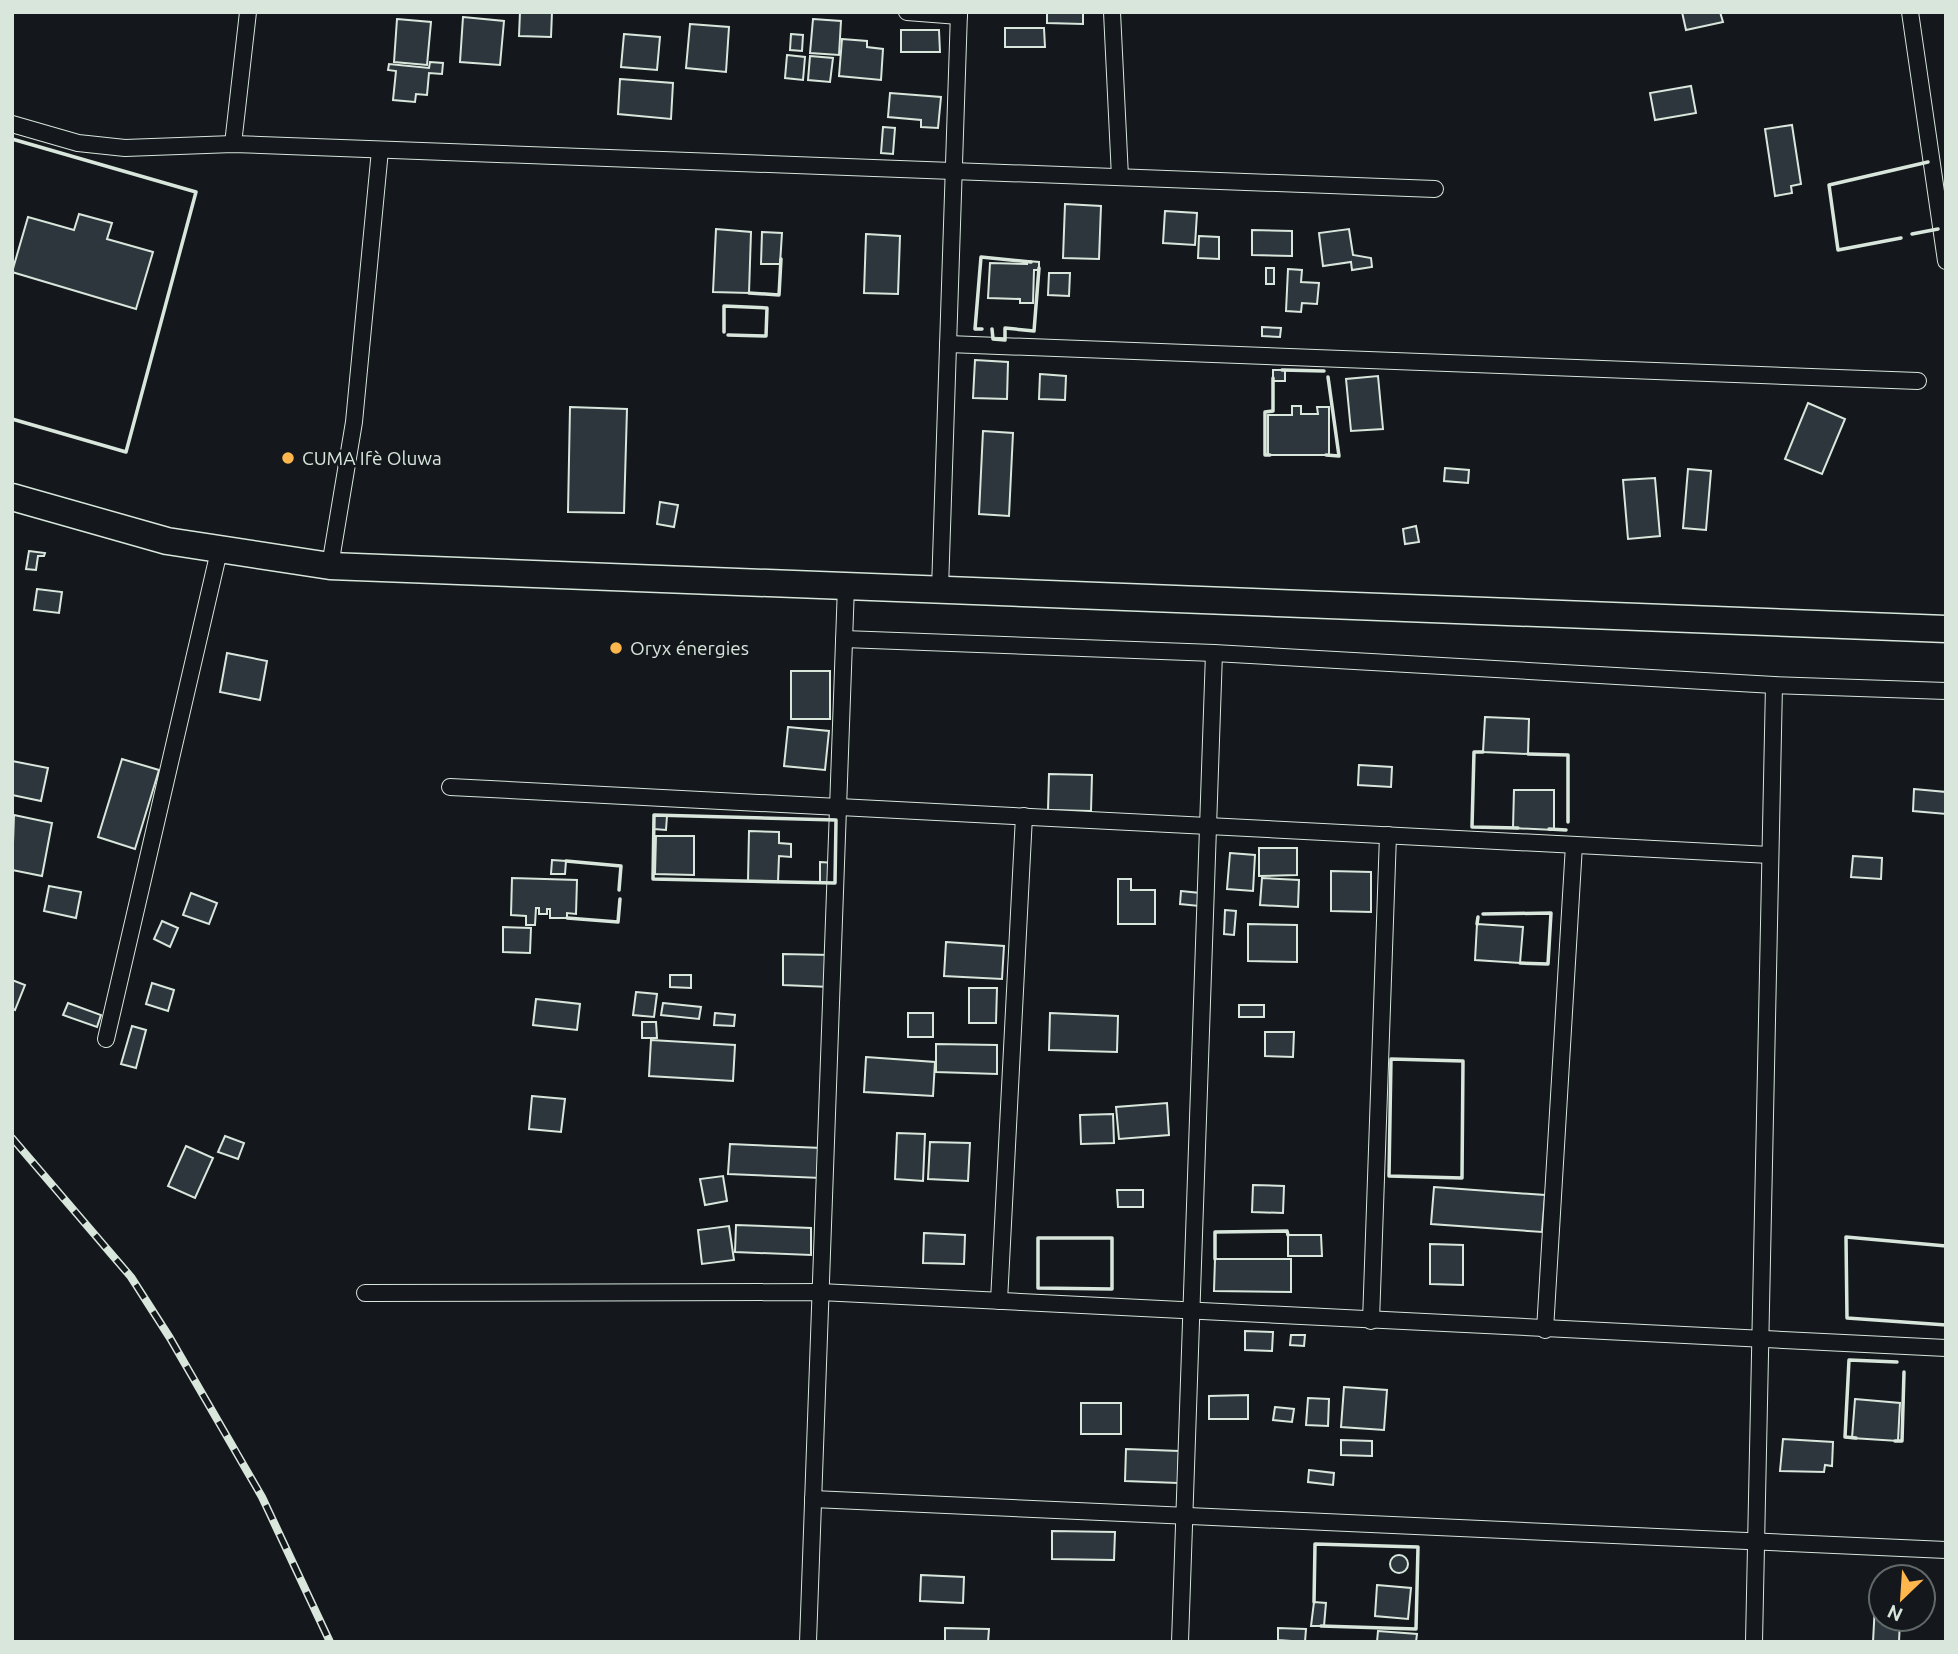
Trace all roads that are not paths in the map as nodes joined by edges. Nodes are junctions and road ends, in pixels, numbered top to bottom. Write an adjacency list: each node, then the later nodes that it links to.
1 (248, 12): 7 (street)
2 (907, 12): 5 (street)
3 (1112, 12): 10 (street)
4 (1910, 12): 12 (street)
5 (959, 14): 9 (street)
6 (12, 124): 7 (street)
7 (233, 144): 8 (street)
8 (380, 150): 9 (street); 17 (street)
9 (954, 171): 10 (street); 13 (street)
10 (1120, 177): 11 (street)
11 (1435, 189)
12 (1946, 261)
13 (948, 344): 14 (street); 19 (street)
14 (1918, 381)
15 (13, 501): 16 (main road)
16 (219, 551): 17 (main road); 32 (street)
17 (330, 566): 18 (main road)
18 (846, 586): 19 (main road); 21 (street)
19 (940, 590): 20 (main road)
20 (1946, 629)
21 (844, 639): 22 (street); 26 (street)
22 (1214, 653): 23 (street); 28 (street)
23 (1774, 685): 24 (street); 31 (street)
24 (1946, 691)
25 (450, 787): 26 (street)
26 (838, 807): 27 (street); 33 (street)
27 (1024, 816): 28 (street); 35 (street)
28 (1209, 826): 29 (street); 36 (street)
29 (1388, 835): 30 (street); 37 (street)
30 (1574, 845): 31 (street); 38 (street)
31 (1770, 855): 39 (street)
32 (106, 1039)
33 (821, 1292): 34 (street); 35 (street); 41 (street)
34 (365, 1293)
35 (999, 1301): 36 (street)
36 (1191, 1311): 37 (street); 42 (street)
37 (1371, 1321): 38 (street)
38 (1545, 1330): 39 (street)
39 (1760, 1341): 40 (street); 43 (street)
40 (1946, 1348)
41 (813, 1499): 42 (street); 45 (street)
42 (1185, 1516): 43 (street); 46 (street)
43 (1756, 1541): 44 (street); 47 (street)
44 (1946, 1550)
45 (808, 1642)
46 (1180, 1642)
47 (1754, 1642)

